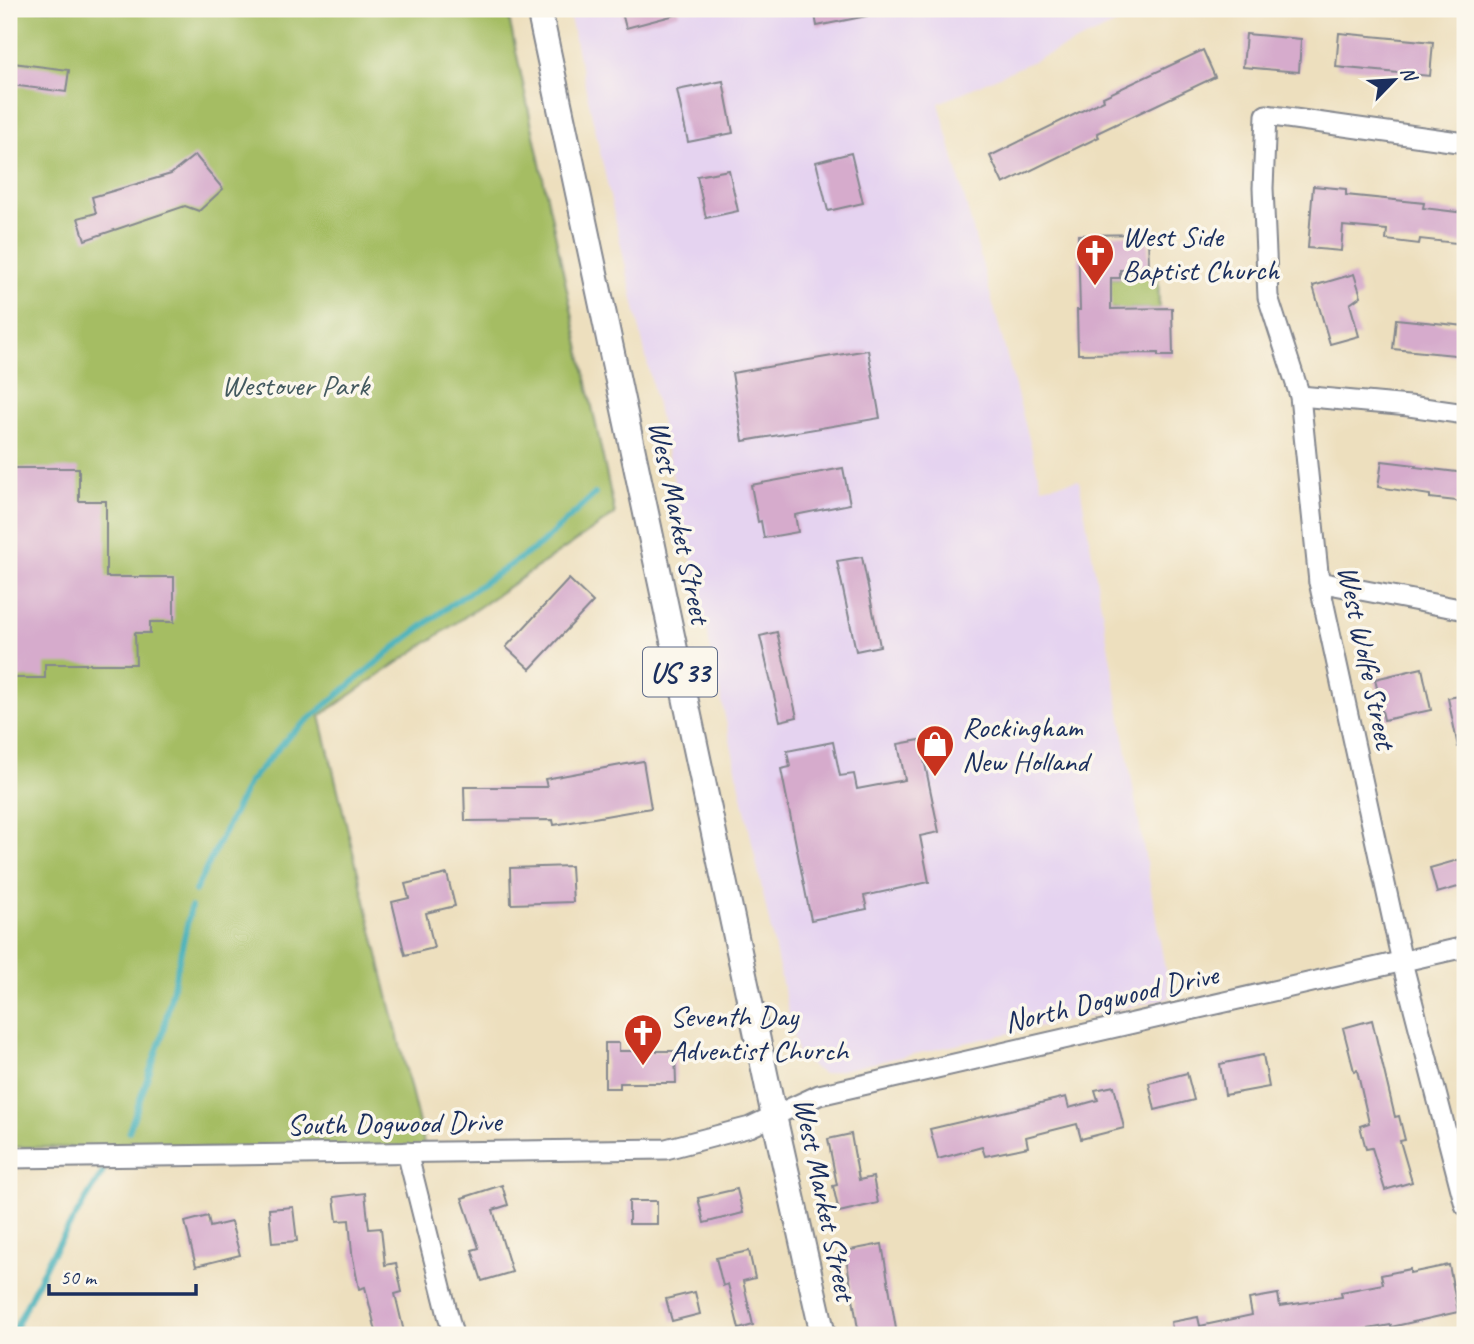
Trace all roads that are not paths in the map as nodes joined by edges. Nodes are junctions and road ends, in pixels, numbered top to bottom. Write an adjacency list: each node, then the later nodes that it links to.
1 (539, 9): 9 (main road, West Market Street / US 33)
2 (1465, 143): 3 (street, West Wolfe Street)
3 (1300, 397): 4 (street); 5 (street, West Wolfe Street)
4 (1465, 415)
5 (1319, 582): 6 (street); 8 (street, West Wolfe Street)
6 (1465, 610)
7 (1465, 947): 8 (street, North Dogwood Drive)
8 (1402, 962): 9 (street, North Dogwood Drive); 12 (street, West Wolfe Street)
9 (774, 1116): 10 (street, South Dogwood Drive); 14 (main road, West Market Street / US 33)
10 (407, 1152): 11 (street, South Dogwood Drive); 13 (street)
11 (9, 1158)
12 (1465, 1205)
13 (453, 1335)
14 (823, 1335)

